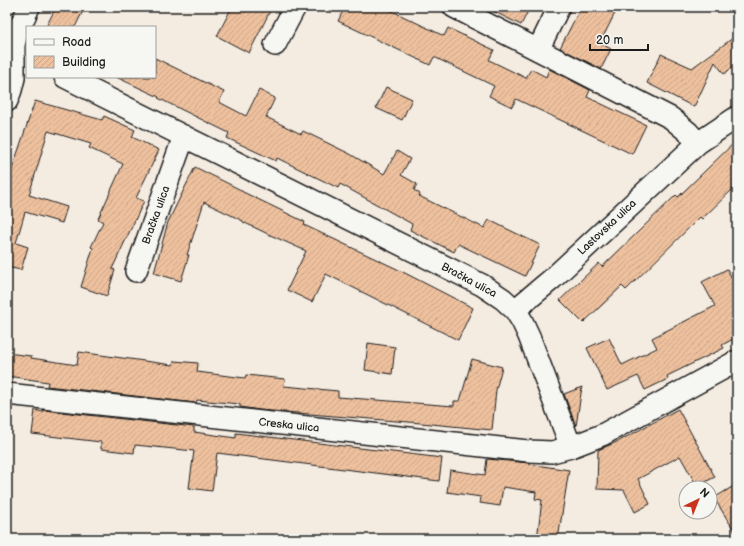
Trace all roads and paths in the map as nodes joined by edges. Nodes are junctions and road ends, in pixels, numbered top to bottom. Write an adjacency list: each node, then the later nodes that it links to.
1 (30, 7): 7 (street)
2 (295, 7): 5 (street)
3 (454, 7): 6 (street)
4 (560, 7): 6 (street)
5 (275, 45)
6 (538, 50): 12 (street)
7 (16, 51): 9 (street)
8 (67, 78): 11 (street, Bračka ulica)
9 (7, 101)
10 (737, 117): 12 (street, Lastovska ulica)
11 (184, 136): 13 (street, Bračka ulica); 14 (street, Bračka ulica)
12 (698, 143): 14 (street, Lastovska ulica)
13 (136, 270)
14 (515, 310): 17 (street, Bračka ulica)
15 (737, 361): 17 (street)
16 (7, 394): 17 (street, Creska ulica)
17 (571, 447)

